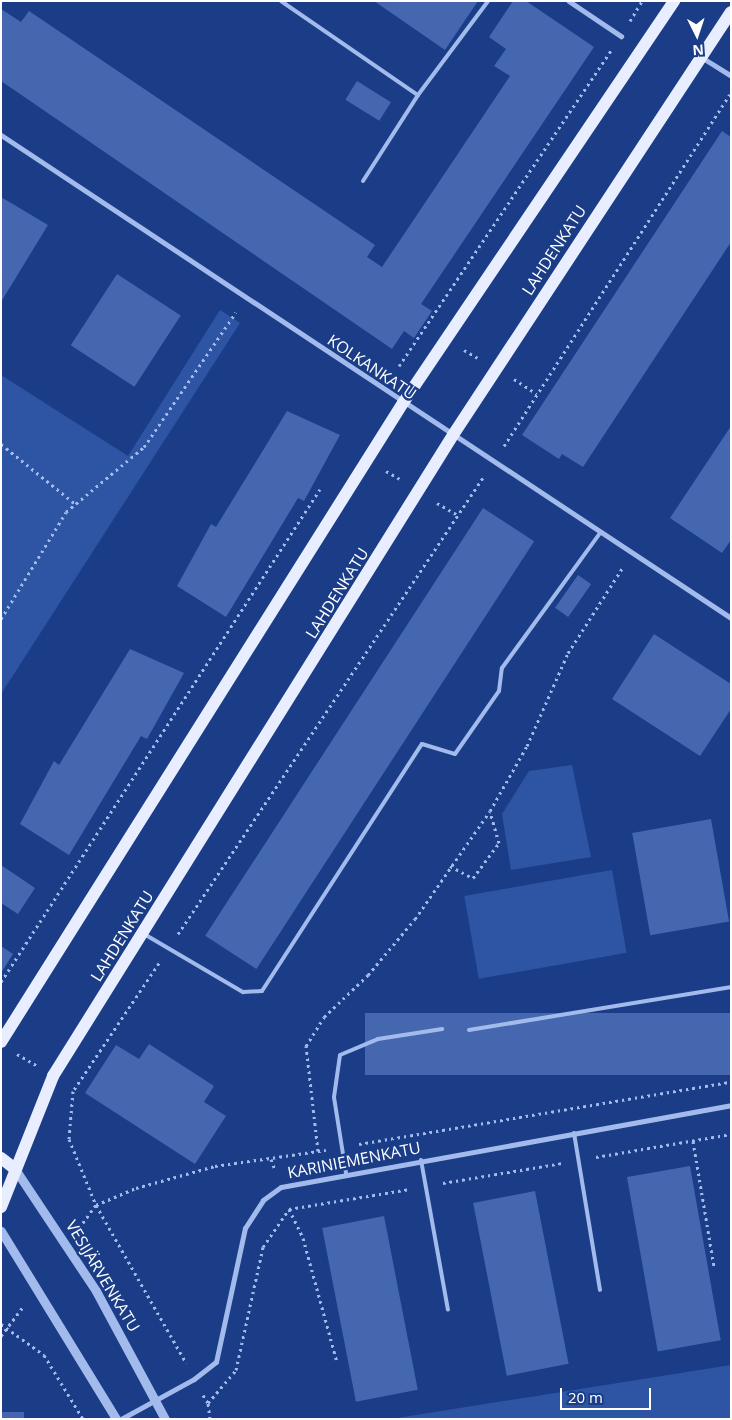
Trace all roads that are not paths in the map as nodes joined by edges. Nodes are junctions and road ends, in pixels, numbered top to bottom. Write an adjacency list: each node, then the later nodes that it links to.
1 (282, 1): 9 (lane)
2 (488, 1): 9 (lane)
3 (569, 1): 6 (street)
4 (674, 1): 12 (main road)
5 (731, 12): 7 (main road, LAHDENKATU)
6 (621, 36)
7 (701, 57): 8 (street); 13 (main road, LAHDENKATU)
8 (731, 76)
9 (418, 94): 11 (lane)
10 (1, 135): 12 (street, KOLKANKATU)
11 (363, 181)
12 (403, 403): 13 (street, KOLKANKATU); 20 (main road)
13 (453, 435): 14 (street, KOLKANKATU); 16 (main road, LAHDENKATU)
14 (600, 533): 15 (street, KOLKANKATU); 16 (lane)
15 (731, 618)
16 (143, 933): 25 (main road, LAHDENKATU)
17 (731, 987): 19 (lane)
18 (442, 1029): 26 (lane)
19 (469, 1030)
20 (1, 1042)
21 (731, 1105): 22 (street, KARINIEMENKATU)
22 (574, 1132): 24 (street, KARINIEMENKATU); 29 (lane)
23 (1, 1158): 25 (main road, VESIJÄRVENKATU)
24 (420, 1160): 26 (street, KARINIEMENKATU); 30 (lane)
25 (15, 1169): 27 (main road, LAHDENKATU); 31 (street, VESIJÄRVENKATU)
26 (346, 1173): 31 (street, KARINIEMENKATU)
27 (1, 1207)
28 (1, 1230): 32 (street)
29 (600, 1290)
30 (448, 1310)
31 (157, 1401): 33 (street, KARINIEMENKATU); 34 (street, VESIJÄRVENKATU)
32 (116, 1419)
33 (121, 1419)
34 (165, 1419)

